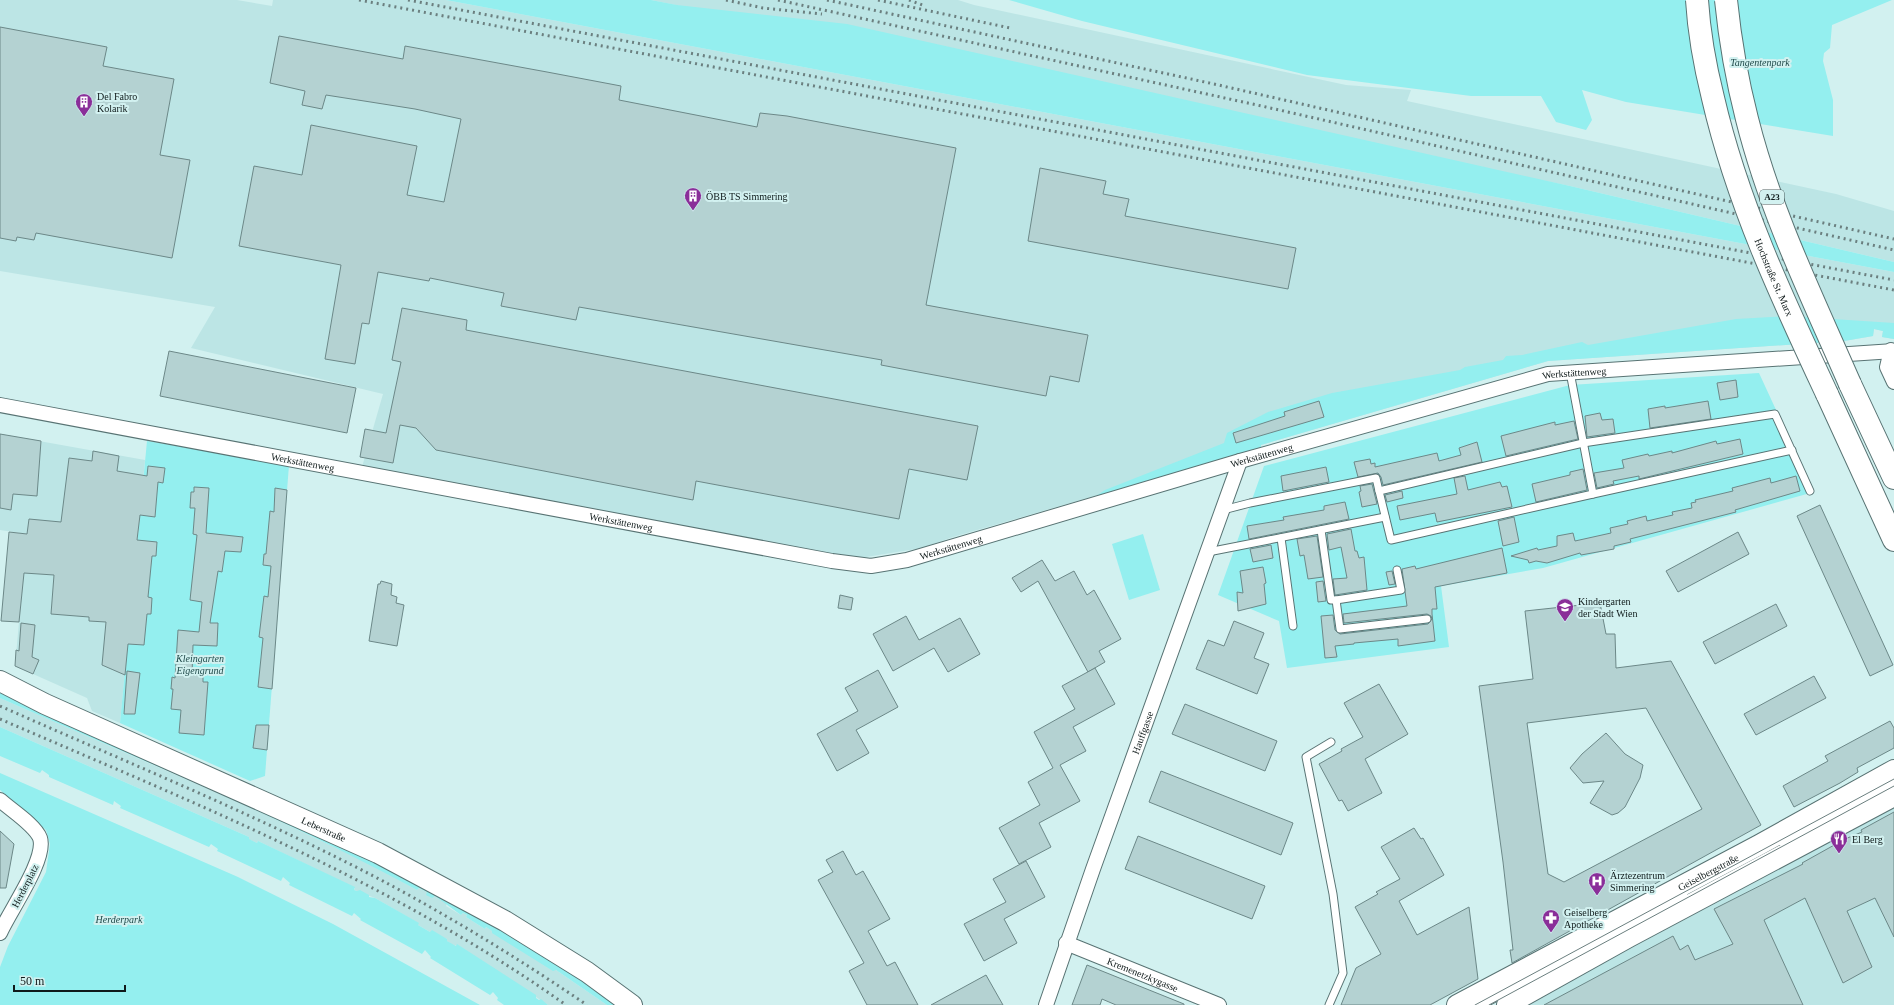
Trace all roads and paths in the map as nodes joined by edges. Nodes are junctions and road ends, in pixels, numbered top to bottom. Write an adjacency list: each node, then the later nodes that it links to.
1 (1697, 0): 18 (highway, Hochstraße St. Marx / A23, bridge)
2 (1726, 0): 10 (highway, A23, bridge)
3 (1892, 350): 4 (street, Werkstättenweg); 5 (street)
4 (1570, 372): 7 (lane); 9 (street, Werkstättenweg)
5 (1894, 382)
6 (0, 405): 9 (street, Werkstättenweg)
7 (1583, 443): 8 (lane); 11 (lane); 13 (lane)
8 (1792, 450): 12 (lane); 13 (lane)
9 (1240, 461): 14 (street, Hauffgasse)
10 (1894, 478)
11 (1379, 491): 14 (lane); 15 (lane)
12 (1810, 491)
13 (1593, 494): 15 (lane)
14 (1223, 510): 19 (street, Hauffgasse)
15 (1385, 517): 16 (lane)
16 (1320, 530): 17 (lane); 21 (lane)
17 (1281, 538): 19 (lane); 23 (lane)
18 (1894, 540)
19 (1208, 552): 33 (street, Hauffgasse)
20 (1397, 570): 21 (lane)
21 (1336, 600): 22 (lane)
22 (1427, 619)
23 (1293, 626)
24 (0, 681): 34 (main road, Leberstraße)
25 (1332, 742): 37 (lane)
26 (1894, 770): 38 (main road, Geiselbergstraße)
27 (1894, 783): 30 (lane)
28 (1894, 796): 40 (main road, Geiselbergstraße)
29 (0, 800): 32 (street, Herderplatz)
30 (1773, 848)
31 (1689, 894): 39 (lane)
32 (0, 933)
33 (1066, 943): 35 (street, Hauffgasse); 36 (street, Kremenetzkygasse)
34 (632, 1005)
35 (1046, 1005)
36 (1219, 1005)
37 (1329, 1005)
38 (1457, 1005)
39 (1482, 1005)
40 (1507, 1005)

